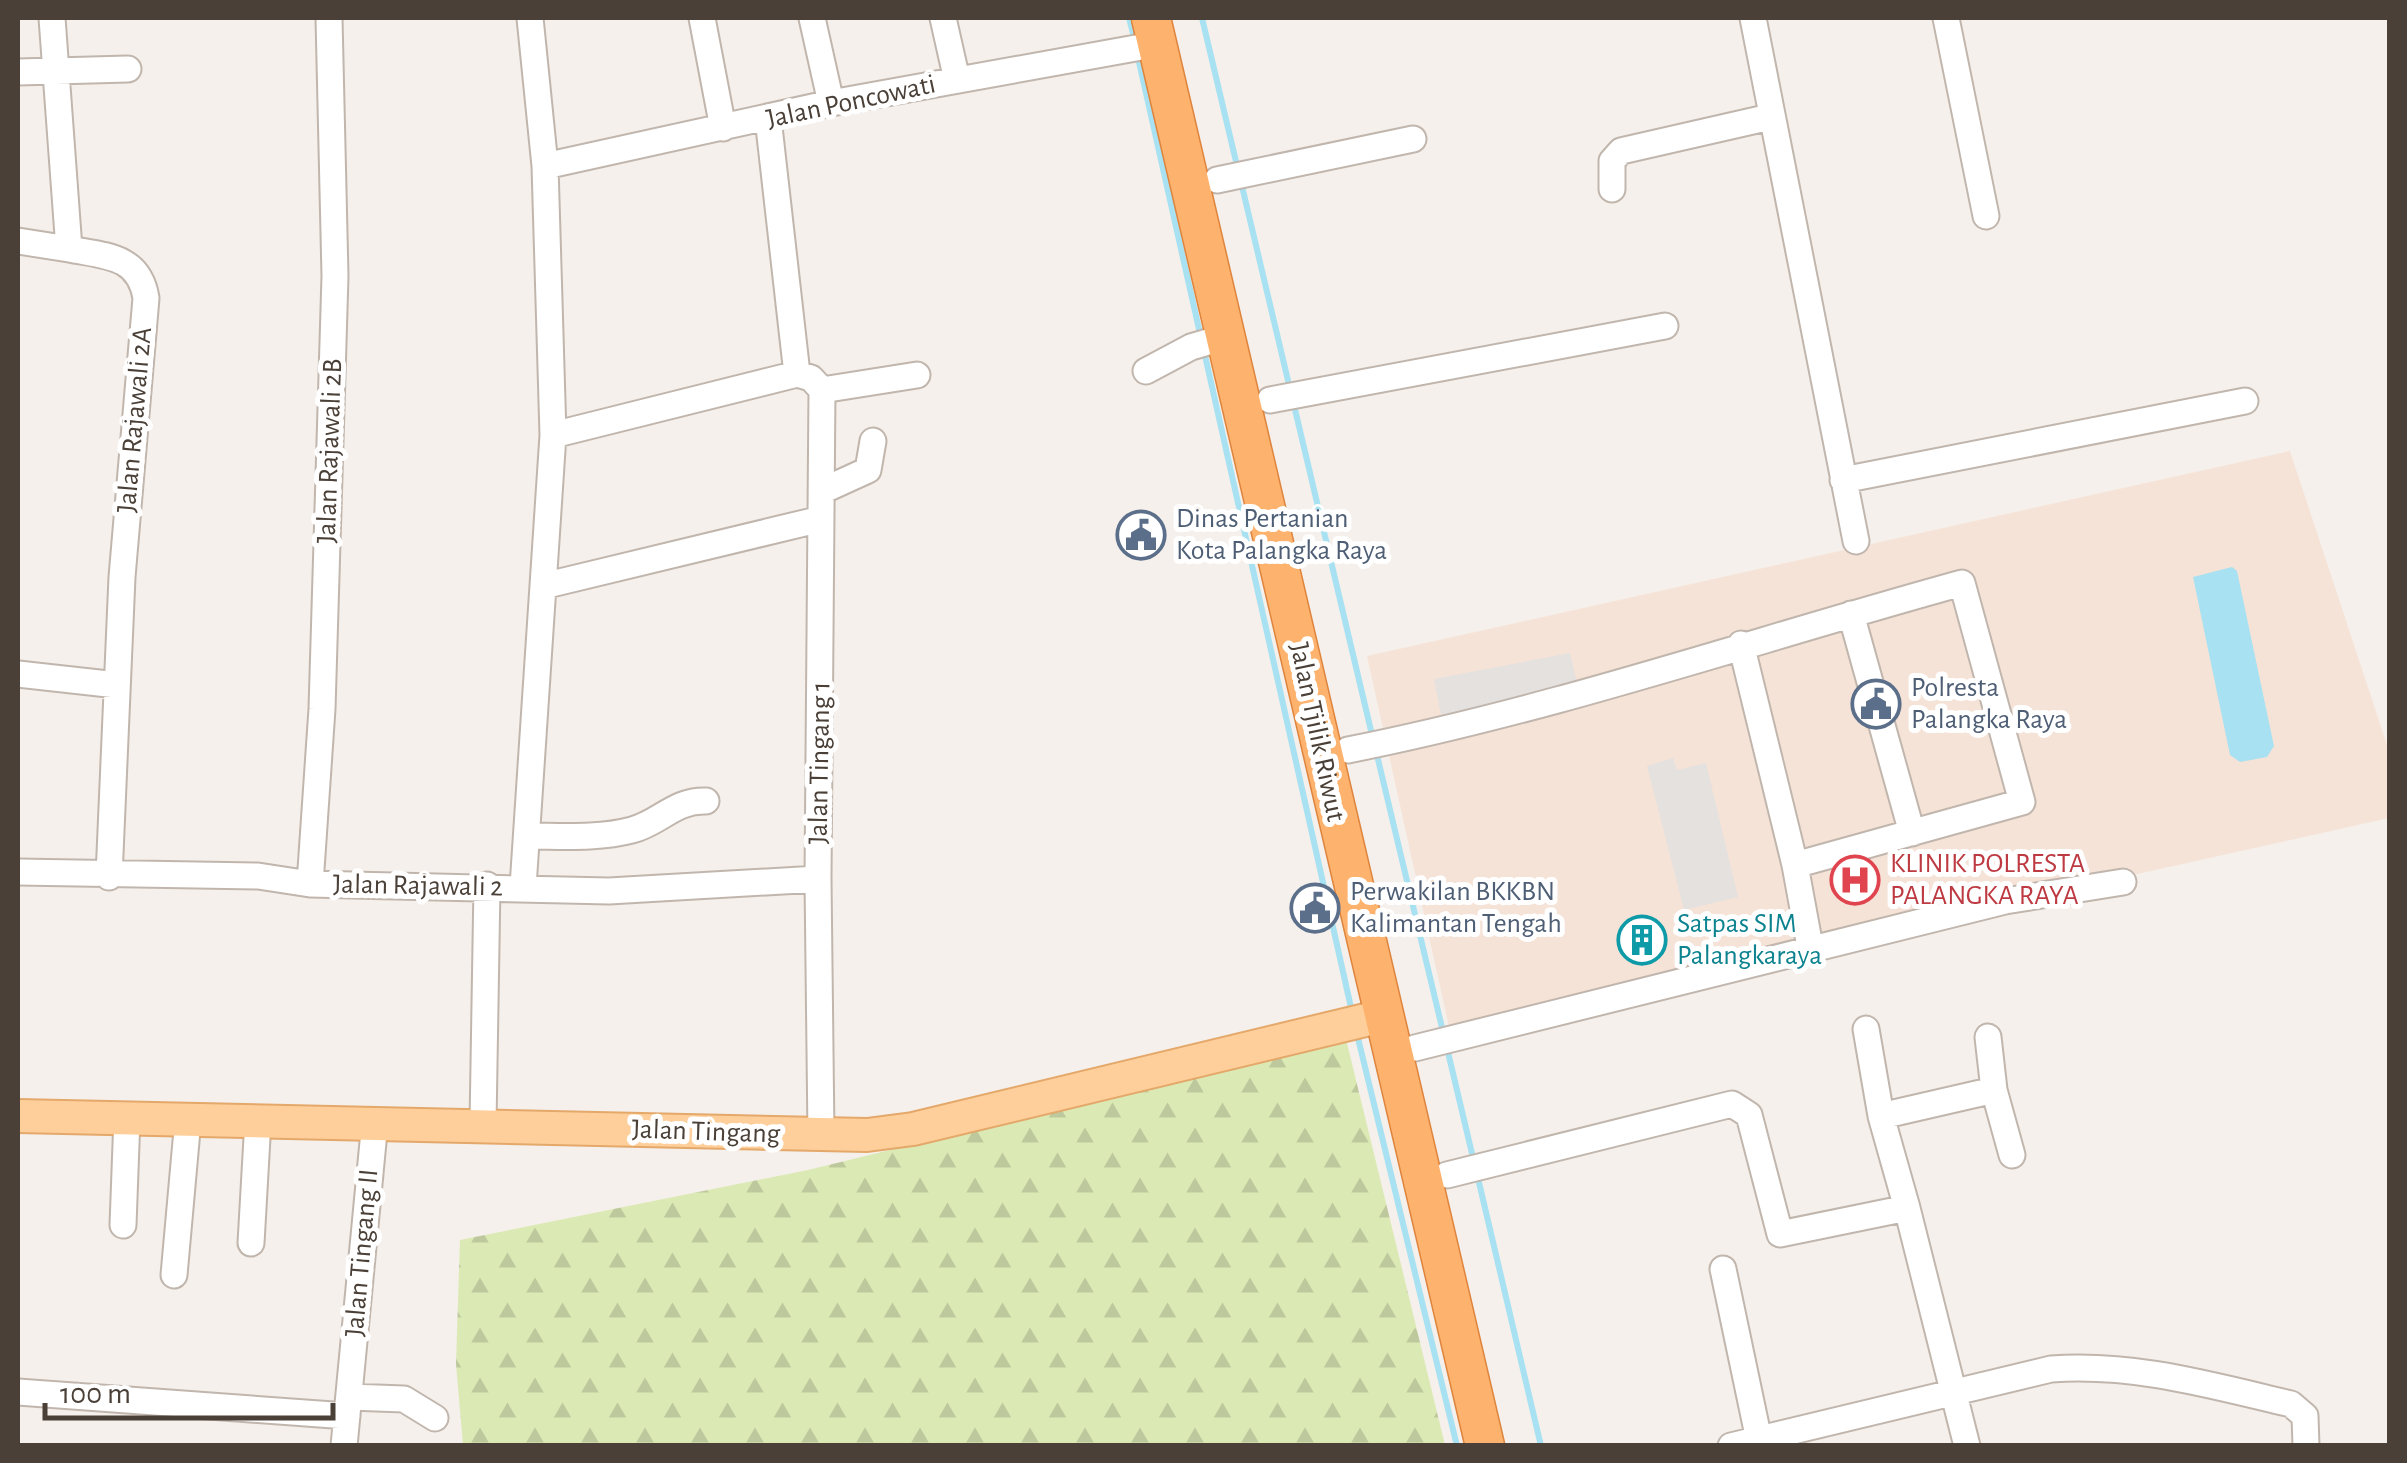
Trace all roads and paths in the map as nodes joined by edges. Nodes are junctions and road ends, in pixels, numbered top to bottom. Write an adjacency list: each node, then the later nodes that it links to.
1 (52, 18): 12 (street)
2 (329, 18): 53 (street, Jalan Rajawali 2B)
3 (530, 18): 19 (street)
4 (702, 18): 17 (street)
5 (812, 18): 14 (street)
6 (943, 18): 13 (street)
7 (1754, 18): 15 (street)
8 (1946, 18): 22 (street)
9 (1162, 26): 13 (street, Jalan Poncowati); 20 (highway, Jalan Tjilik Riwut); 26 (highway, Jalan Tjilik Riwut)
10 (128, 69): 12 (street)
11 (18, 72): 12 (street)
12 (55, 72): 24 (street)
13 (958, 80): 14 (street, Jalan Poncowati)
14 (831, 103): 16 (street, Jalan Poncowati)
15 (1770, 117): 21 (street); 35 (street)
16 (768, 118): 17 (street, Jalan Poncowati); 28 (street)
17 (723, 128): 19 (street, Jalan Poncowati)
18 (1414, 138): 20 (street)
19 (545, 166): 33 (street)
20 (1217, 180): 31 (highway, Jalan Tjilik Riwut)
21 (1612, 190)
22 (1986, 216)
23 (18, 241): 24 (street)
24 (69, 249): 43 (street, Jalan Rajawali 2A)
25 (1665, 326): 31 (street)
26 (1228, 336): 27 (street); 44 (highway, Jalan Tjilik Riwut)
27 (1146, 370)
28 (797, 374): 30 (street); 33 (street)
29 (917, 375): 30 (street)
30 (822, 390): 36 (street, Jalan Tingang 1)
31 (1270, 400): 44 (highway, Jalan Tjilik Riwut)
32 (2245, 401): 35 (street)
33 (553, 434): 39 (street)
34 (873, 441): 36 (street)
35 (1843, 480): 38 (street)
36 (822, 491): 37 (street, Jalan Tingang 1)
37 (821, 520): 39 (street); 51 (street, Jalan Tingang 1)
38 (1856, 541)
39 (543, 586): 47 (street)
40 (1851, 614): 41 (street); 46 (street); 46 (street)
41 (1742, 644): 44 (street); 48 (street)
42 (18, 674): 43 (street)
43 (117, 686): 50 (street, Jalan Rajawali 2A)
44 (1341, 757): 57 (highway, Jalan Tjilik Riwut); 60 (highway, Jalan Tjilik Riwut)
45 (706, 801): 47 (street)
46 (1912, 833): 48 (street)
47 (526, 836): 55 (street)
48 (1794, 865): 56 (street)
49 (18, 872): 50 (street, Jalan Rajawali 2)
50 (109, 876): 53 (street, Jalan Rajawali 2)
51 (818, 879): 55 (street, Jalan Rajawali 2); 69 (street, Jalan Tingang 1)
52 (2123, 882): 56 (street)
53 (310, 884): 54 (street, Jalan Rajawali 2)
54 (487, 886): 55 (street, Jalan Rajawali 2); 68 (street)
55 (523, 887)
56 (1811, 952): 60 (street)
57 (1382, 1016): 69 (main road, Jalan Tingang); 83 (highway, Jalan Tjilik Riwut)
58 (1866, 1028): 63 (street)
59 (1988, 1037): 61 (street)
60 (1416, 1048): 71 (highway, Jalan Tjilik Riwut)
61 (1994, 1090): 63 (street); 70 (street)
62 (18, 1116): 64 (main road, Jalan Tingang)
63 (1881, 1116): 72 (street)
64 (127, 1117): 65 (main road, Jalan Tingang); 73 (street)
65 (188, 1119): 66 (main road, Jalan Tingang); 76 (street)
66 (258, 1120): 67 (main road, Jalan Tingang); 74 (street)
67 (375, 1121): 68 (main road, Jalan Tingang); 79 (street, Jalan Tingang II)
68 (483, 1124): 69 (main road, Jalan Tingang)
69 (821, 1136)
70 (2012, 1155)
71 (1448, 1175): 72 (street); 84 (highway, Jalan Tjilik Riwut)
72 (1907, 1208): 78 (street)
73 (122, 1225)
74 (252, 1243)
75 (1723, 1269): 81 (street)
76 (174, 1275)
77 (18, 1392): 79 (street)
78 (1953, 1392): 81 (street); 86 (street); 87 (street)
79 (348, 1407): 80 (street); 82 (street, Jalan Tingang II)
80 (434, 1418)
81 (1759, 1440): 85 (street)
82 (344, 1446)
83 (1485, 1446)
84 (1512, 1446)
85 (1732, 1446)
86 (1967, 1446)
87 (2306, 1446)

